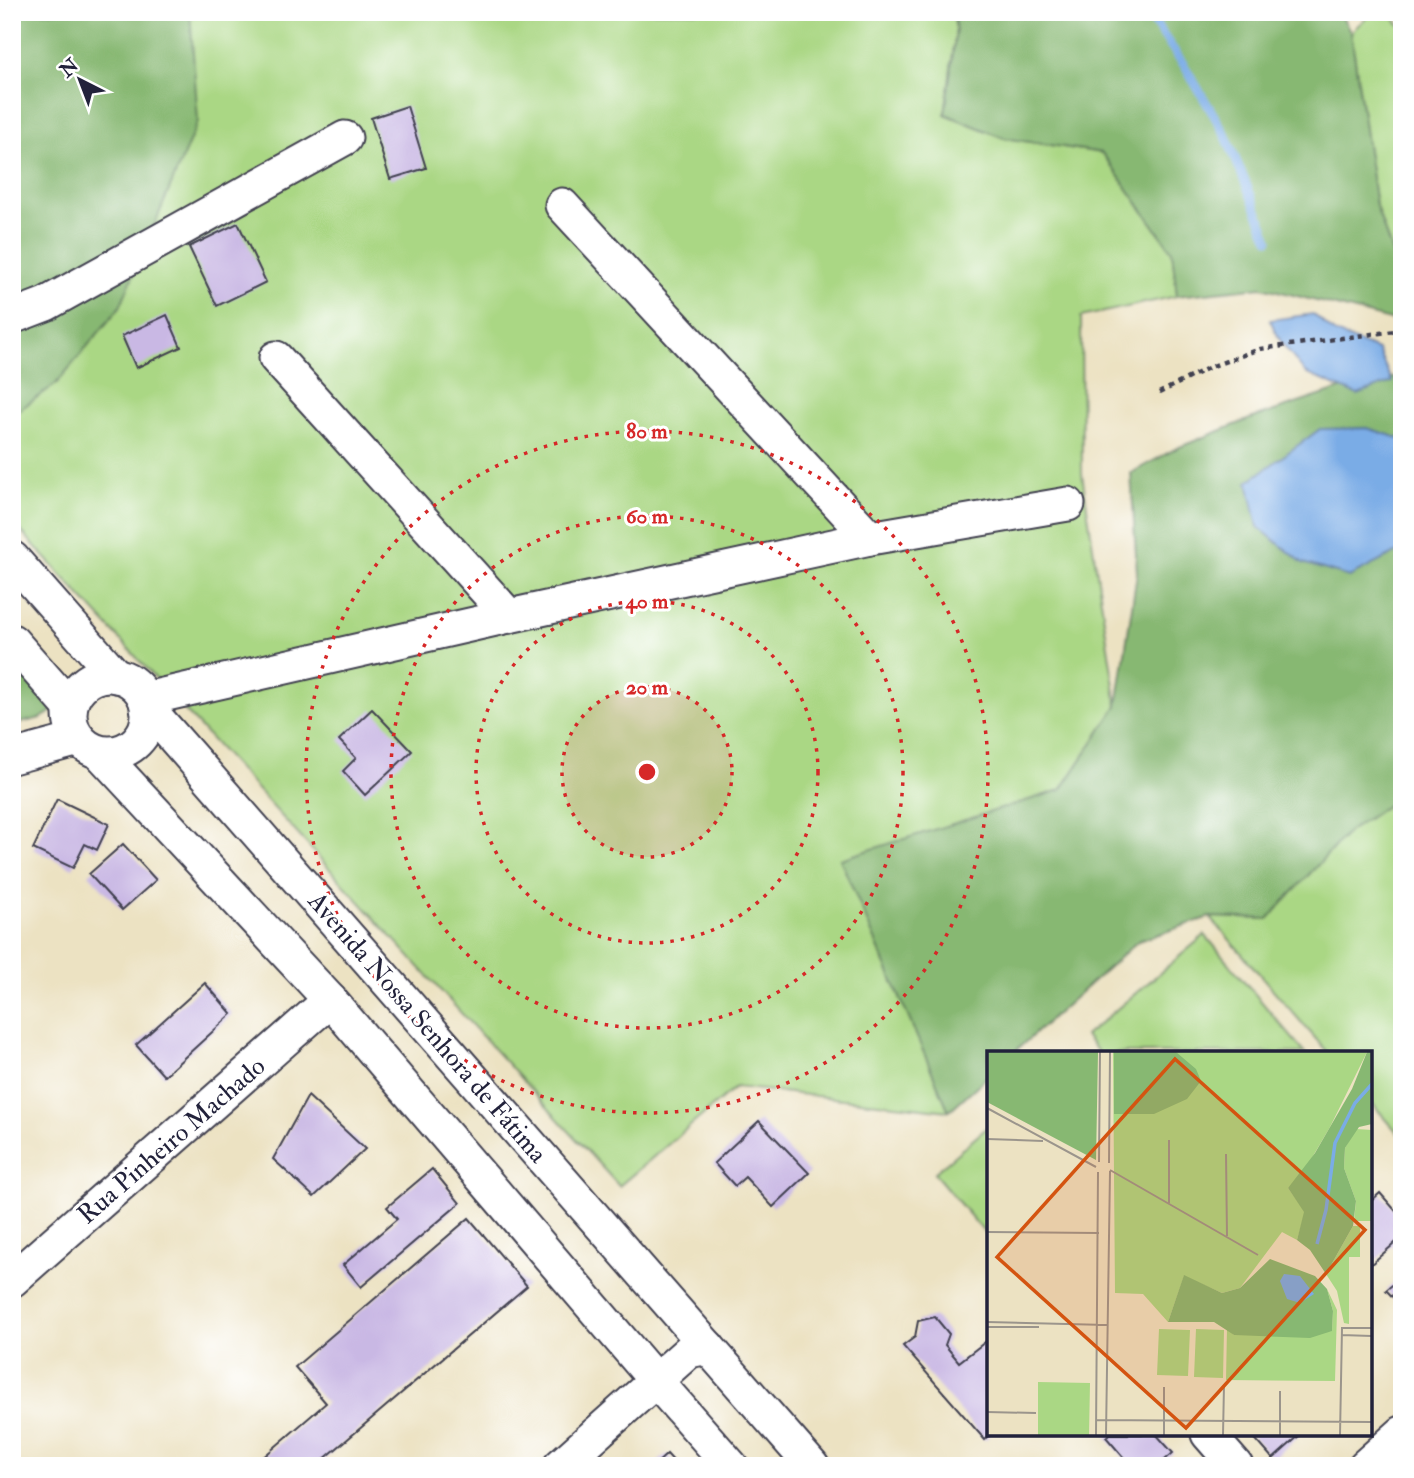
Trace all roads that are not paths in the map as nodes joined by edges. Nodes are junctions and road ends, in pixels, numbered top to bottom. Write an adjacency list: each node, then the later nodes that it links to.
1 (345, 138): 3 (street)
2 (562, 205): 6 (street)
3 (12, 317)
4 (276, 358): 8 (street)
5 (1068, 504): 6 (street)
6 (870, 538): 8 (street)
7 (12, 558): 10 (street, Avenida Nossa Senhora de Fátima)
8 (509, 616): 11 (street)
9 (12, 641): 12 (street)
10 (116, 676): 11 (street, Avenida Nossa Senhora de Fátima); 12 (street)
11 (146, 703): 13 (street); 17 (street, Avenida Nossa Senhora de Fátima)
12 (71, 708): 13 (street)
13 (90, 746): 14 (street); 15 (street)
14 (12, 757)
15 (330, 1000): 16 (street, Rua Pinheiro Machado); 18 (street)
16 (12, 1280)
17 (708, 1347): 18 (street); 24 (street, Avenida Nossa Senhora de Fátima)
18 (663, 1389): 21 (street); 22 (street); 23 (street)
19 (1402, 1433): 26 (street)
20 (1210, 1436): 25 (street)
21 (561, 1466)
22 (593, 1466)
23 (731, 1466)
24 (812, 1466)
25 (1236, 1466)
26 (1365, 1466)

